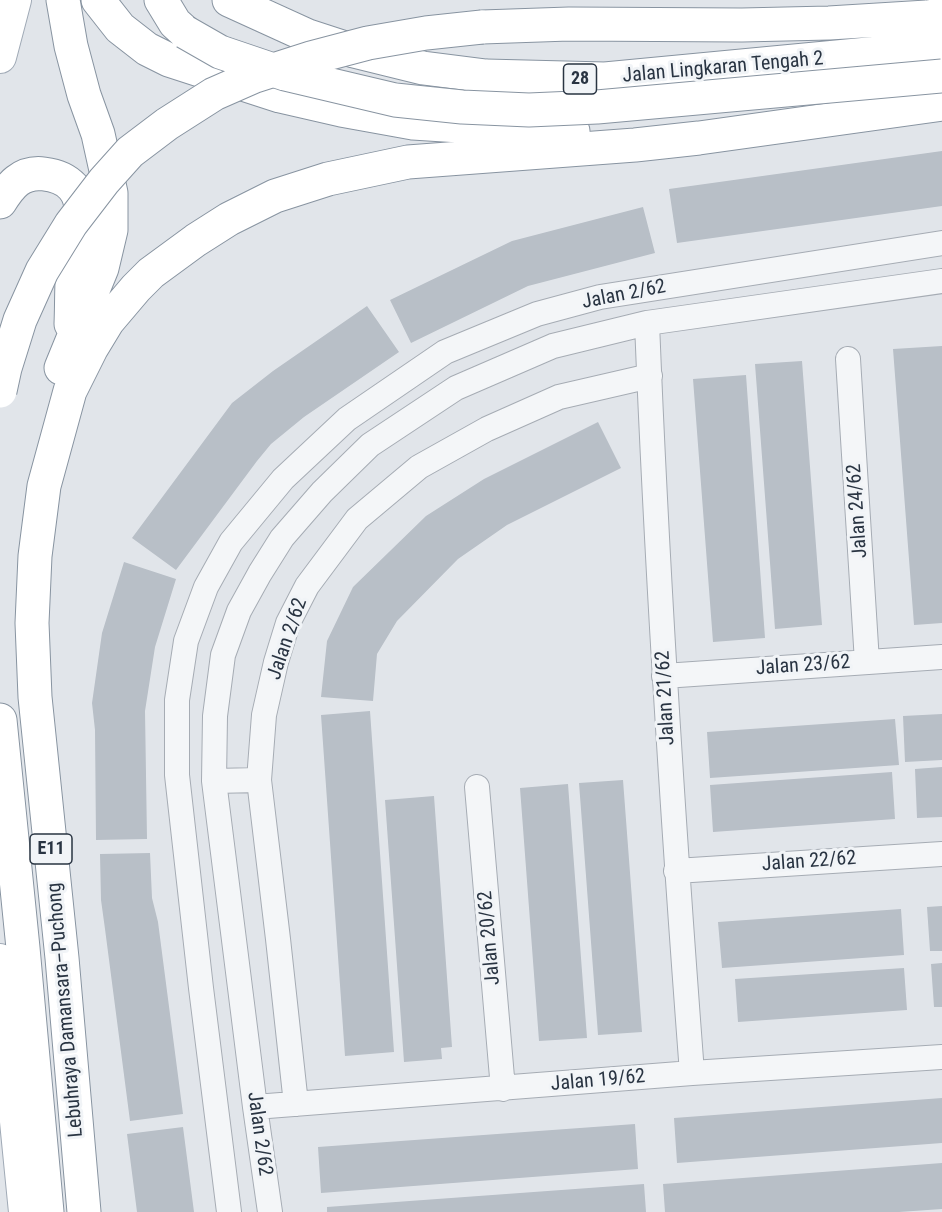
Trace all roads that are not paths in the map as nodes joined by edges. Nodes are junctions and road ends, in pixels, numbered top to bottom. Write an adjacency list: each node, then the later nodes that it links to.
1 (15, 0): 8 (main road)
2 (63, 0): 17 (highway)
3 (98, 0): 10 (highway)
4 (161, 0): 9 (highway, bridge)
5 (229, 0): 7 (highway, Jalan Lingkaran Tengah 2 / 28)
6 (942, 15): 20 (highway, bridge)
7 (942, 47)
8 (0, 57)
9 (942, 76)
10 (933, 105): 23 (highway)
11 (0, 202): 17 (highway)
12 (942, 243): 13 (street, Jalan 2/62)
13 (893, 250): 15 (street); 21 (street, Jalan 2/62)
14 (942, 281): 15 (street, Jalan 2/62)
15 (897, 288): 16 (street, Jalan 2/62)
16 (647, 323): 19 (street, Jalan 21/62); 22 (street, Jalan 2/62)
17 (71, 344): 23 (highway)
18 (848, 359): 25 (street, Jalan 24/62)
19 (650, 376): 26 (street, Jalan 21/62); 28 (street, Jalan 2/62)
20 (0, 391)
21 (347, 419): 22 (street); 35 (street, Jalan 2/62)
22 (370, 445): 29 (street, Jalan 2/62)
23 (44, 486): 43 (highway, Lebuhraya Damansara–Puchong / E11)
24 (942, 657): 25 (street, Jalan 23/62)
25 (867, 662): 26 (street, Jalan 23/62)
26 (664, 676): 32 (street, Jalan 21/62)
27 (0, 720): 33 (highway)
28 (259, 780): 29 (street); 39 (street, Jalan 2/62)
29 (214, 781): 34 (street, Jalan 2/62)
30 (477, 787): 38 (street, Jalan 20/62)
31 (942, 854): 32 (street, Jalan 22/62)
32 (676, 871): 37 (street, Jalan 21/62)
33 (12, 954): 41 (main road); 42 (highway)
34 (239, 985): 35 (street); 40 (street, Jalan 2/62)
35 (201, 988): 44 (street, Jalan 2/62)
36 (942, 1057): 37 (street, Jalan 19/62)
37 (692, 1073): 38 (street, Jalan 19/62)
38 (503, 1089): 39 (street, Jalan 19/62)
39 (296, 1104): 40 (street, Jalan 19/62)
40 (255, 1107): 45 (street, Jalan 2/62)
41 (25, 1212)
42 (47, 1212)
43 (84, 1212)
44 (229, 1212)
45 (270, 1212)

